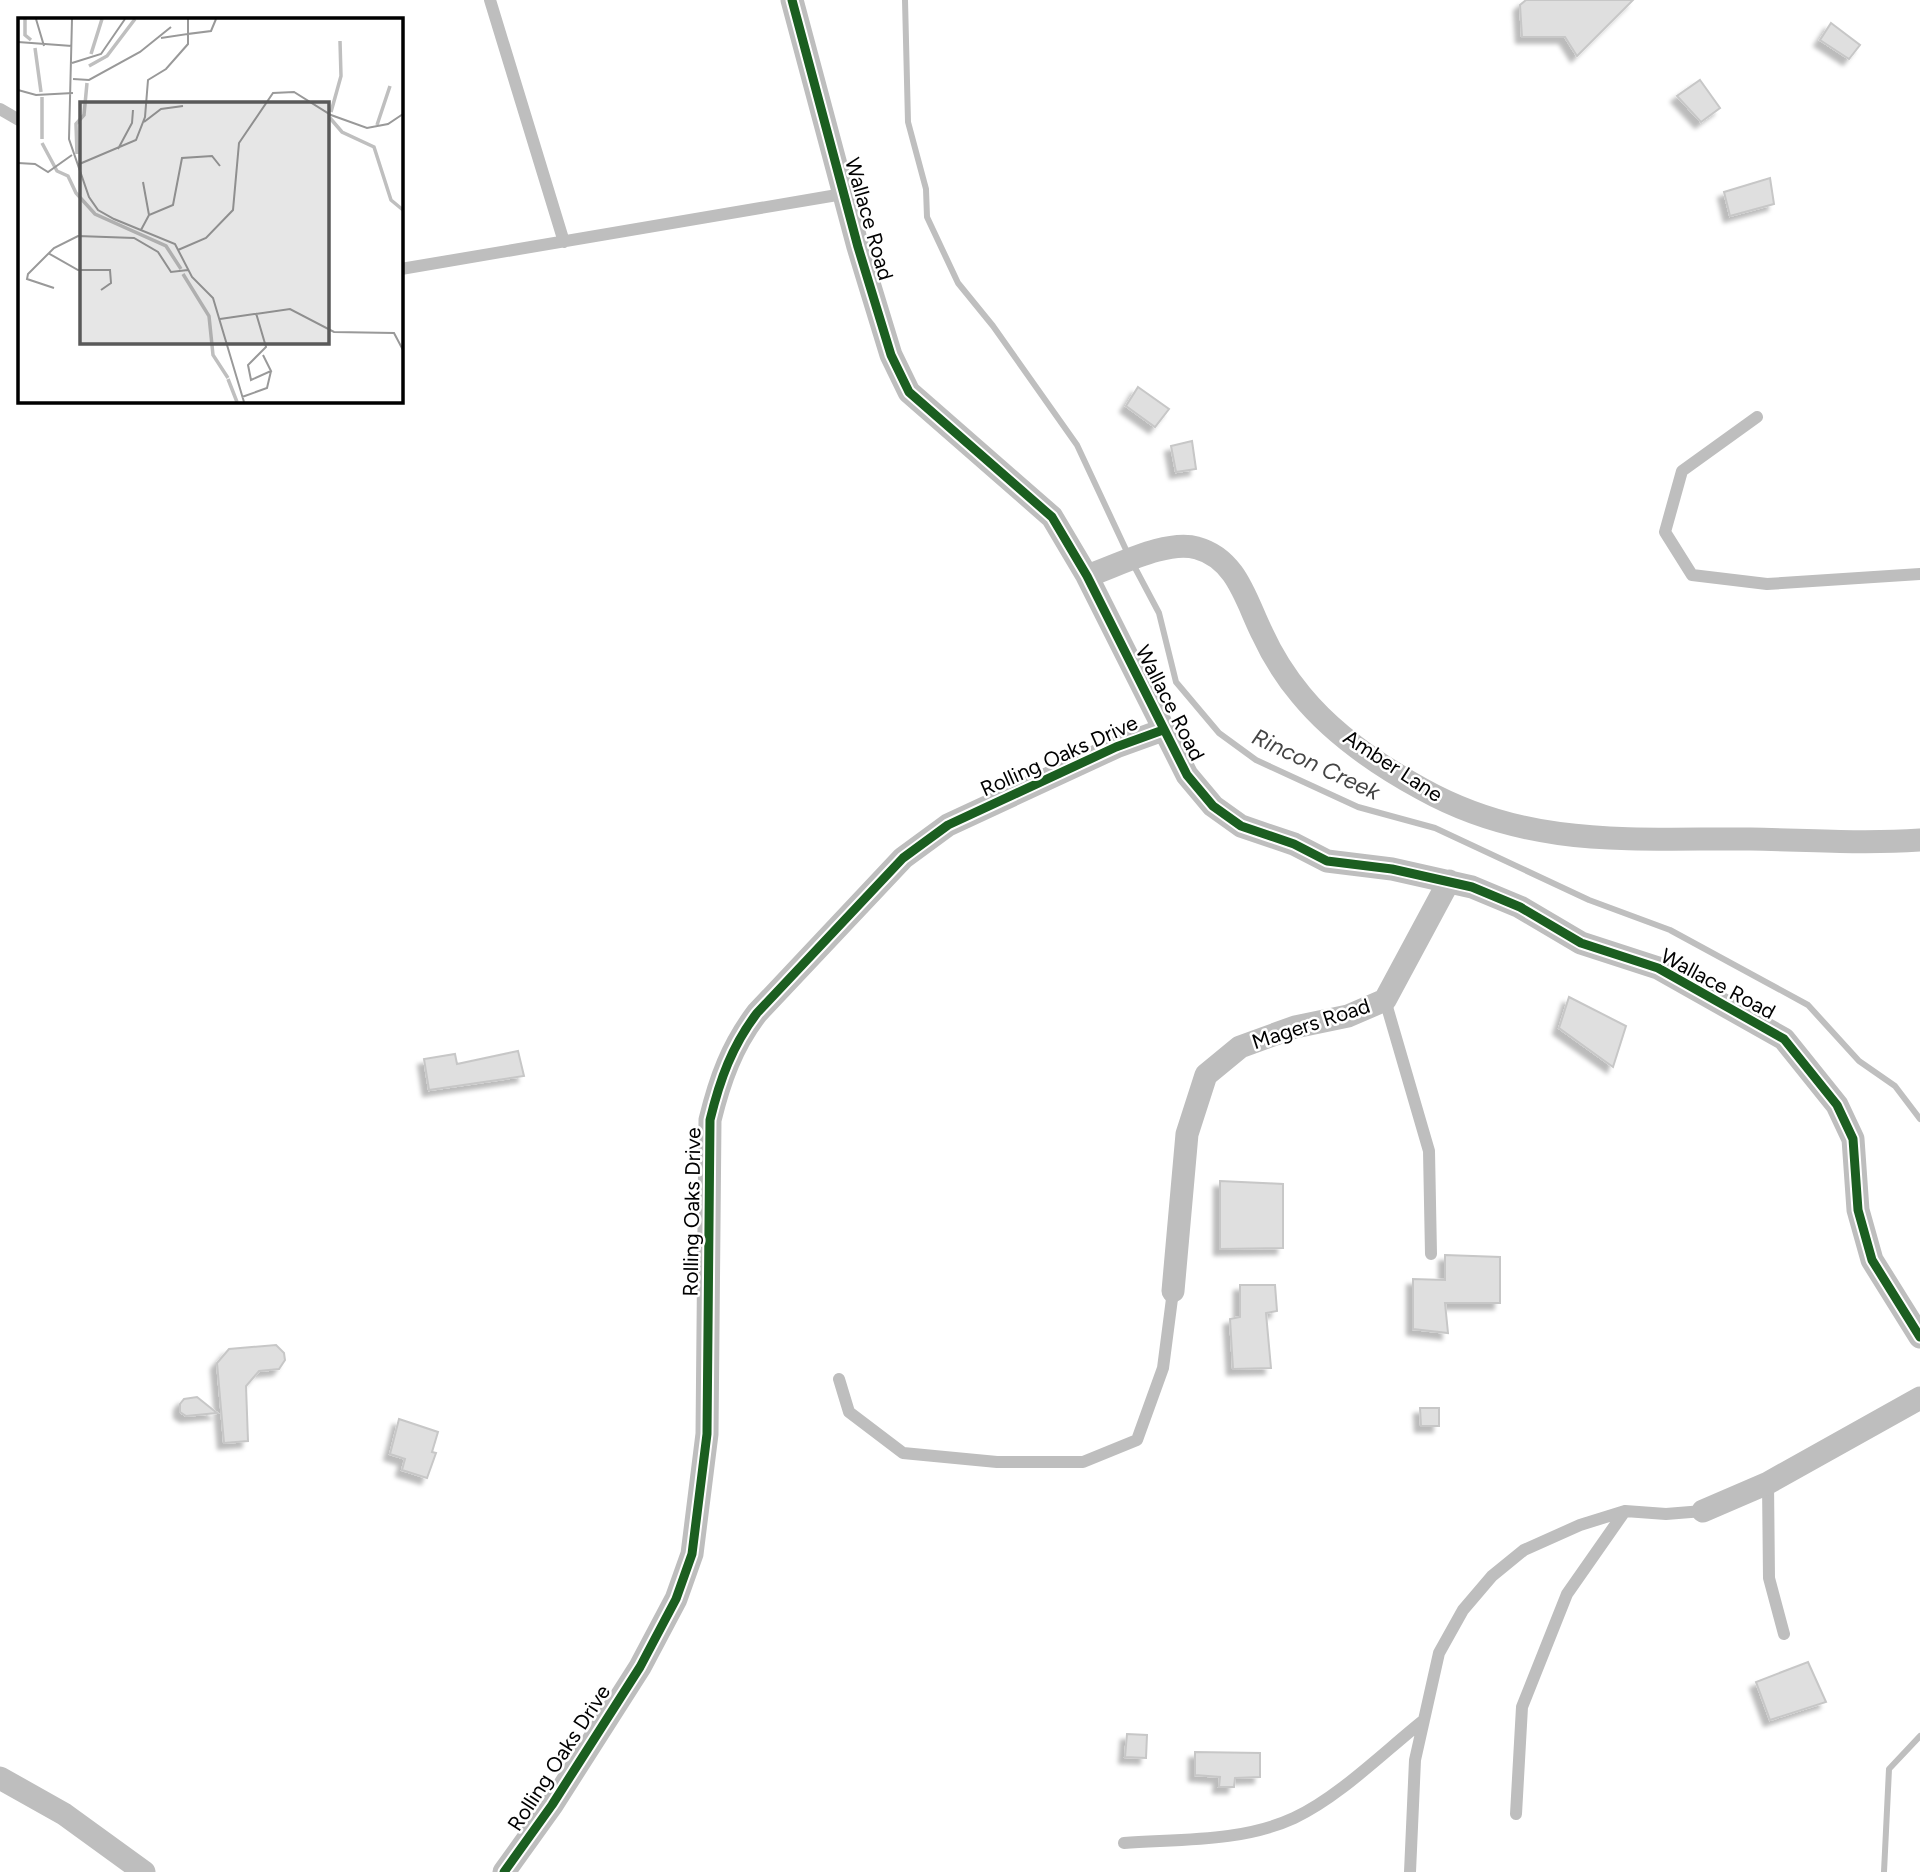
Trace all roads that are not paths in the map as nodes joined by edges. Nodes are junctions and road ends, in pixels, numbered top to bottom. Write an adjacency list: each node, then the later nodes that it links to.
1 (490, 0): 6 (lane)
2 (792, 0): 5 (street, Wallace Road)
3 (0, 109): 4 (lane)
4 (18, 119)
5 (843, 194): 6 (lane); 10 (street, Wallace Road)
6 (564, 242): 7 (lane)
7 (402, 269)
8 (1757, 417): 9 (lane)
9 (1920, 574)
10 (1087, 576): 11 (street, Wallace Road); 12 (street, Amber Lane)
11 (1163, 730): 13 (street, Wallace Road); 29 (street, Rolling Oaks Drive)
12 (1920, 840)
13 (1449, 881): 14 (street, Magers Road); 17 (street, Wallace Road)
14 (1385, 1000): 15 (lane); 16 (street, Magers Road)
15 (1431, 1254)
16 (1173, 1291): 18 (lane)
17 (1920, 1338)
18 (839, 1380)
19 (1920, 1398): 20 (street)
20 (1768, 1483): 22 (street); 23 (lane)
21 (1625, 1511): 22 (lane); 24 (lane); 26 (lane)
22 (1703, 1511)
23 (1784, 1634)
24 (1424, 1720): 27 (lane); 30 (lane)
25 (0, 1778): 28 (street)
26 (1516, 1814)
27 (1124, 1843)
28 (144, 1872)
29 (503, 1872)
30 (1410, 1872)

